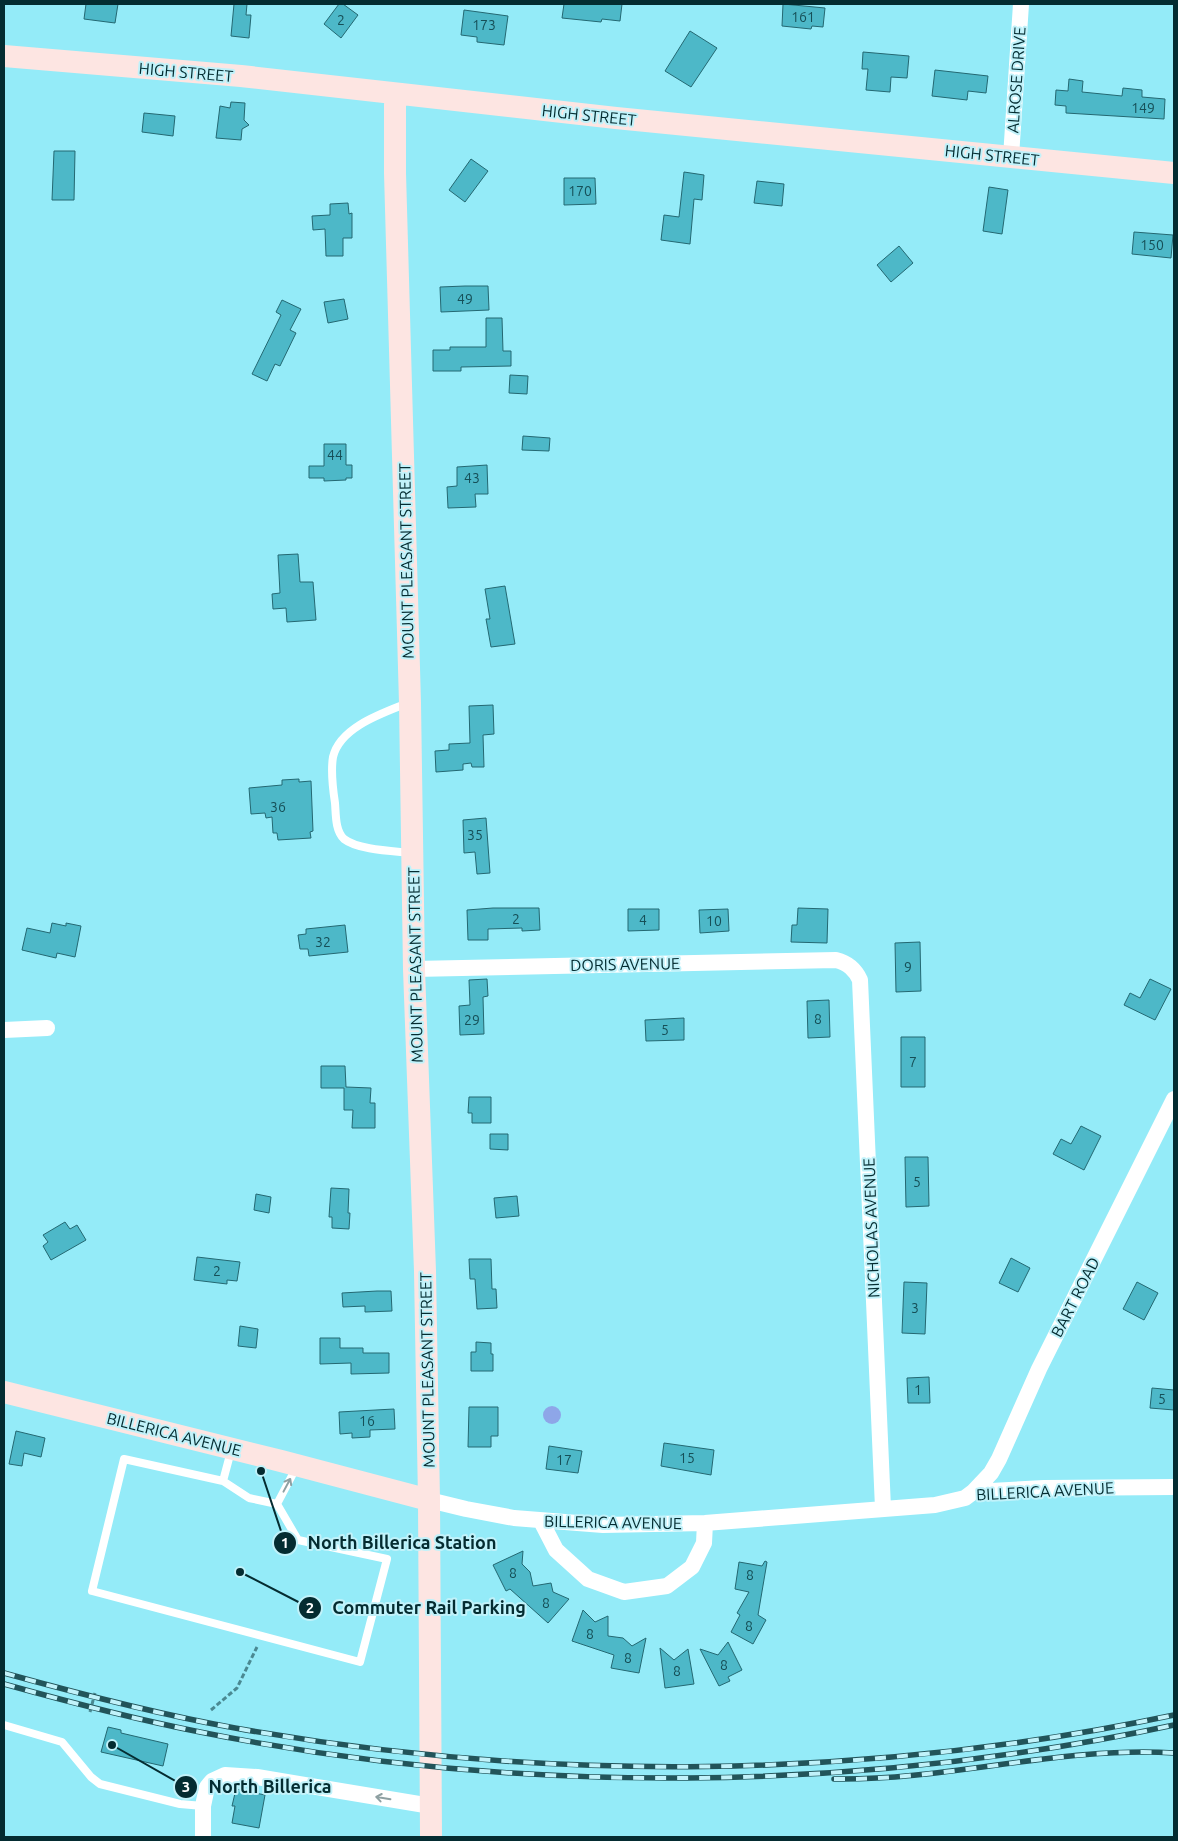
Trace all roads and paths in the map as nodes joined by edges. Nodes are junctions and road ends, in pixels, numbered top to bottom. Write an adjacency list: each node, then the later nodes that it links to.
1 (1022, 4): 4 (street, ALROSE DRIVE)
2 (4, 56): 3 (main road, HIGH STREET)
3 (395, 94): 4 (main road, HIGH STREET); 6 (main road, MOUNT PLEASANT STREET)
4 (1011, 157): 5 (main road, HIGH STREET)
5 (1174, 173)
6 (410, 703): 7 (main road, MOUNT PLEASANT STREET); 7 (lane)
7 (413, 854): 9 (main road, MOUNT PLEASANT STREET)
8 (836, 960): 9 (street, DORIS AVENUE); 21 (street, NICHOLAS AVENUE)
9 (414, 969): 19 (main road, MOUNT PLEASANT STREET)
10 (47, 1028): 11 (street)
11 (4, 1030)
12 (1174, 1099): 18 (street, BART ROAD)
13 (4, 1392): 14 (main road, BILLERICA AVENUE)
14 (231, 1449): 15 (main road, BILLERICA AVENUE); 16 (lane)
15 (298, 1465): 19 (main road, BILLERICA AVENUE); 20 (lane, one-way to 15)
16 (223, 1481): 20 (lane); 24 (lane)
17 (1174, 1487): 18 (street, BILLERICA AVENUE)
18 (973, 1492): 21 (street, BILLERICA AVENUE)
19 (429, 1500): 22 (street, BILLERICA AVENUE); 30 (main road, MOUNT PLEASANT STREET)
20 (277, 1504): 24 (lane)
21 (883, 1508): 23 (street, BILLERICA AVENUE)
22 (541, 1521): 23 (street, BILLERICA AVENUE); 23 (street)
23 (705, 1523)
24 (263, 1637): 26 (path)
25 (95, 1693): 27 (path)
26 (211, 1710)
27 (90, 1712)
28 (4, 1725): 29 (lane)
29 (203, 1806): 30 (street, one-way to 29); 31 (street)
30 (431, 1806): 32 (main road, MOUNT PLEASANT STREET)
31 (203, 1837)
32 (431, 1837)

